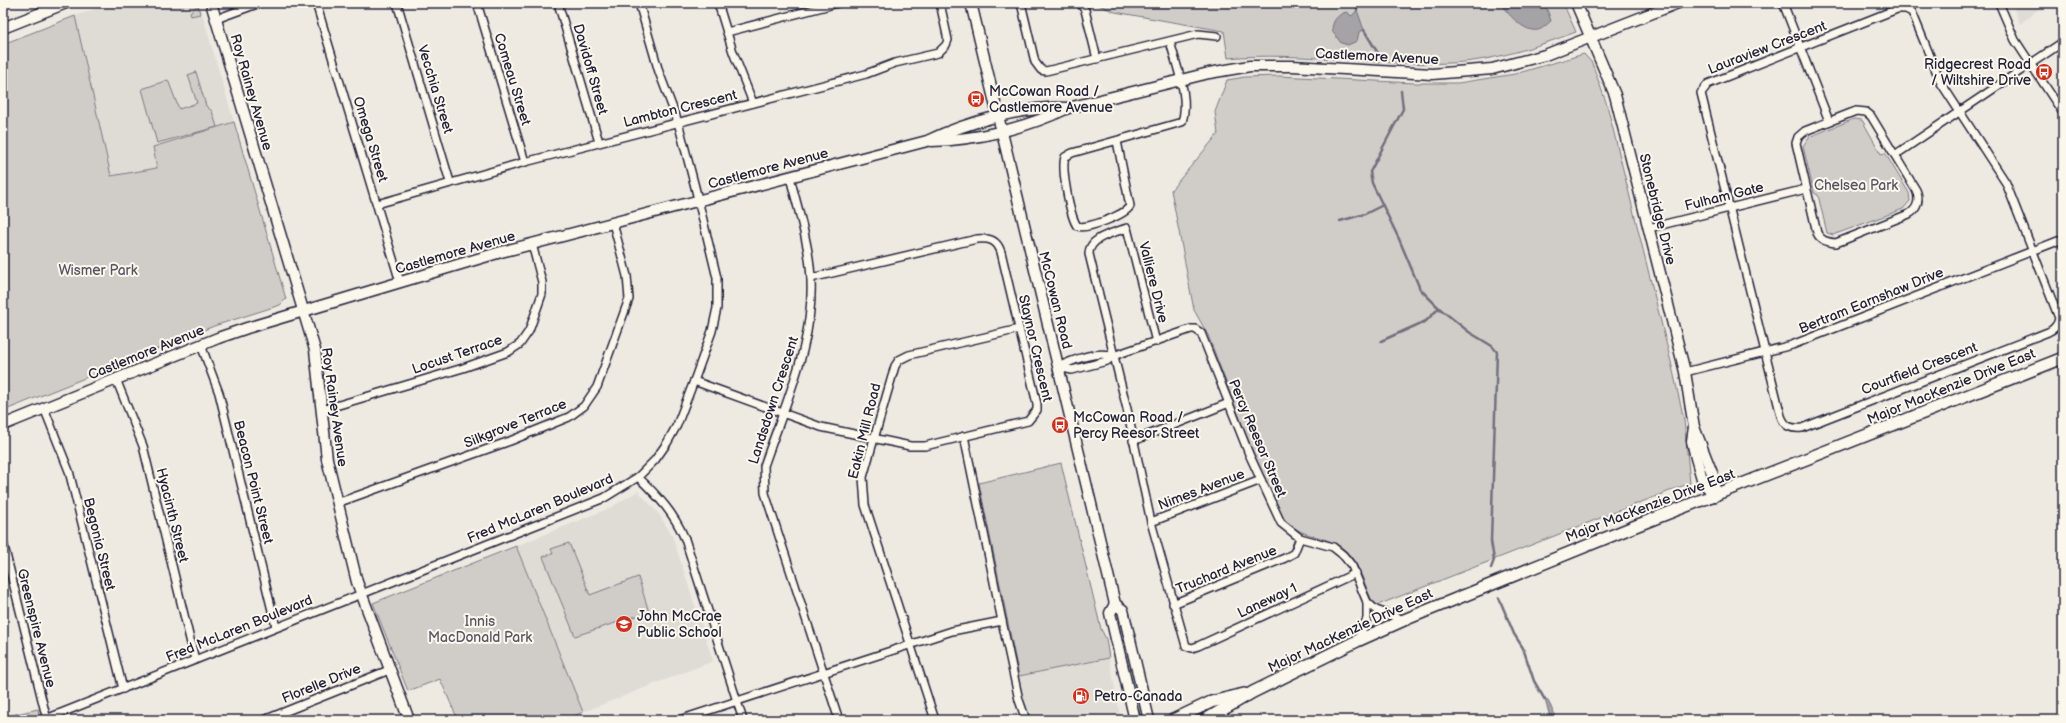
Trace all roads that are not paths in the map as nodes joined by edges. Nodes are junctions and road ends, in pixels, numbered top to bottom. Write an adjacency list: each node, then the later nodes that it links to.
1 (66, 3): 20 (street)
2 (210, 3): 19 (street, Roy Rainey Avenue)
3 (260, 3): 19 (street)
4 (316, 3): 47 (street, Omega Street)
5 (397, 3): 44 (street, Vecchia Street)
6 (477, 3): 42 (street, Comeau Street)
7 (558, 3): 40 (street, Davidoff Street)
8 (638, 3): 36 (street, Fred McLaren Boulevard)
9 (718, 3): 21 (street)
10 (838, 3): 21 (street)
11 (940, 3): 30 (street, Lambton Crescent)
12 (971, 3): 34 (street, McCowan Road)
13 (1021, 3): 27 (street)
14 (1080, 3): 27 (street)
15 (1576, 3): 23 (street, Stonebridge Drive)
16 (1678, 3): 23 (street, Castlemore Avenue)
17 (1783, 3): 26 (street)
18 (1999, 3): 28 (street)
19 (216, 19): 56 (street, Roy Rainey Avenue)
20 (3, 28)
21 (727, 32): 30 (street)
22 (1217, 36): 24 (street)
23 (1591, 37): 29 (street, Castlemore Avenue); 50 (street, Stonebridge Drive)
24 (1170, 41): 27 (street); 29 (street)
25 (2063, 42): 28 (street)
26 (1800, 49): 32 (street, Lauraview Crescent); 35 (street); 48 (street, Lauraview Crescent)
27 (1097, 59)
28 (2030, 65): 32 (street); 33 (street)
29 (1180, 80): 31 (street, Castlemore Avenue); 38 (street)
30 (753, 103): 36 (street, Lambton Crescent)
31 (1068, 108): 34 (street, Castlemore Avenue); 37 (street, Castlemore Avenue)
32 (1960, 111): 41 (street); 53 (street, Lauraview Crescent)
33 (2063, 114)
34 (998, 118): 37 (street, McCowan Road); 39 (street, Castlemore Avenue)
35 (1829, 121): 41 (street); 45 (street)
36 (678, 122): 40 (street, Lambton Crescent); 46 (street, Fred McLaren Boulevard)
37 (1001, 130): 39 (street, Castlemore Avenue); 63 (street, McCowan Road)
38 (1117, 140): 38 (street)
39 (927, 141): 43 (street, Castlemore Avenue)
40 (599, 142): 42 (street, Lambton Crescent)
41 (1895, 155): 45 (street)
42 (525, 162): 44 (street, Lambton Crescent)
43 (790, 177): 46 (street, Castlemore Avenue); 54 (street, Landsdown Crescent)
44 (450, 182): 47 (street, Lambton Crescent)
45 (1806, 189): 48 (street, Fulham Gate)
46 (698, 200): 49 (street, Castlemore Avenue); 66 (street, Fred McLaren Boulevard)
47 (377, 204): 55 (street, Omega Street)
48 (1729, 208): 50 (street, Fulham Gate); 60 (street, Lauraview Crescent)
49 (613, 223): 52 (street, Castlemore Avenue); 78 (street, Silkgrove Terrace)
50 (1649, 228): 64 (street, Stonebridge Drive)
51 (2063, 239): 53 (street, Bertram Earnshaw Drive)
52 (532, 244): 55 (street, Castlemore Avenue); 69 (street, Locust Terrace)
53 (2034, 251): 60 (street, Bertram Earnshaw Drive); 60 (street, Courtfield Crescent)
54 (811, 278): 57 (street, Staynor Crescent); 70 (street, Landsdown Crescent)
55 (400, 282): 56 (street, Castlemore Avenue)
56 (303, 311): 59 (street, Castlemore Avenue); 69 (street, Roy Rainey Avenue)
57 (1019, 329): 72 (street, Staynor Crescent); 73 (street, Eakin Mill Road)
58 (1156, 342): 61 (street, Percy Reesor Street); 61 (street, Valliere Drive); 67 (street, Percy Reesor Street)
59 (201, 345): 65 (street, Castlemore Avenue); 89 (street, Beacon Point Street)
60 (1765, 352): 64 (street, Bertram Earnshaw Drive)
61 (1113, 356): 63 (street, Percy Reesor Street); 74 (street)
62 (2063, 358): 77 (main road, Major MacKenzie Drive East)
63 (1058, 368): 85 (street, McCowan Road)
64 (1685, 372): 77 (street, Stonebridge Drive)
65 (116, 379): 68 (street, Castlemore Avenue); 92 (street, Hyacinth Street)
66 (694, 381): 70 (street, Staynor Crescent); 75 (street, Fred McLaren Boulevard)
67 (1228, 404): 74 (street); 76 (street, Percy Reesor Street)
68 (44, 408): 71 (street, Castlemore Avenue); 95 (street, Begonia Street)
69 (322, 410): 78 (street, Roy Rainey Avenue)
70 (782, 414): 73 (street, Staynor Crescent); 94 (street, Landsdown Crescent)
71 (3, 425)
72 (964, 436): 73 (street, Staynor Crescent); 88 (street)
73 (874, 439): 91 (street, Eakin Mill Road)
74 (1133, 440): 79 (street)
75 (638, 477): 83 (street, Fred McLaren Boulevard); 97 (street)
76 (1261, 480): 79 (street, Nimes Avenue); 80 (street, Percy Reesor Street)
77 (1715, 496): 87 (main road, Major MacKenzie Drive East)
78 (337, 503): 83 (street, Roy Rainey Avenue)
79 (1152, 522): 86 (street)
80 (1300, 538): 82 (street, Percy Reesor Street); 86 (street, Truchard Avenue)
81 (3, 542): 98 (street, Greenspire Avenue)
82 (1356, 573): 84 (street, Percy Reesor Street); 86 (street, Laneway 1)
83 (360, 594): 89 (street, Fred McLaren Boulevard); 93 (street, Roy Rainey Avenue)
84 (1367, 602): 87 (street); 90 (street, Percy Reesor Street)
85 (1115, 604): 106 (street, McCowan Road); 107 (street, McCowan Road)
86 (1173, 604)
87 (1404, 620): 90 (main road, Major MacKenzie Drive East)
88 (1002, 621): 91 (street); 105 (street)
89 (276, 627): 92 (street, Fred McLaren Boulevard)
90 (1357, 641): 96 (main road, Major MacKenzie Drive East)
91 (910, 645): 94 (street); 104 (street, Eakin Mill Road)
92 (195, 660): 95 (street, Fred McLaren Boulevard)
93 (389, 670): 99 (street, Florelle Drive); 100 (street, Roy Rainey Avenue)
94 (823, 673): 97 (street); 103 (street, Landsdown Crescent)
95 (122, 689): 98 (street, Fred McLaren Boulevard)
96 (1253, 692): 108 (main road, Major MacKenzie Drive East); 109 (main road, Major MacKenzie Drive East)
97 (737, 701): 101 (street); 102 (street)
98 (46, 719)
99 (264, 720)
100 (409, 720)
101 (679, 720)
102 (743, 720)
103 (839, 720)
104 (935, 720)
105 (1026, 720)
106 (1134, 720)
107 (1149, 720)
108 (1174, 720)
109 (1205, 720)

